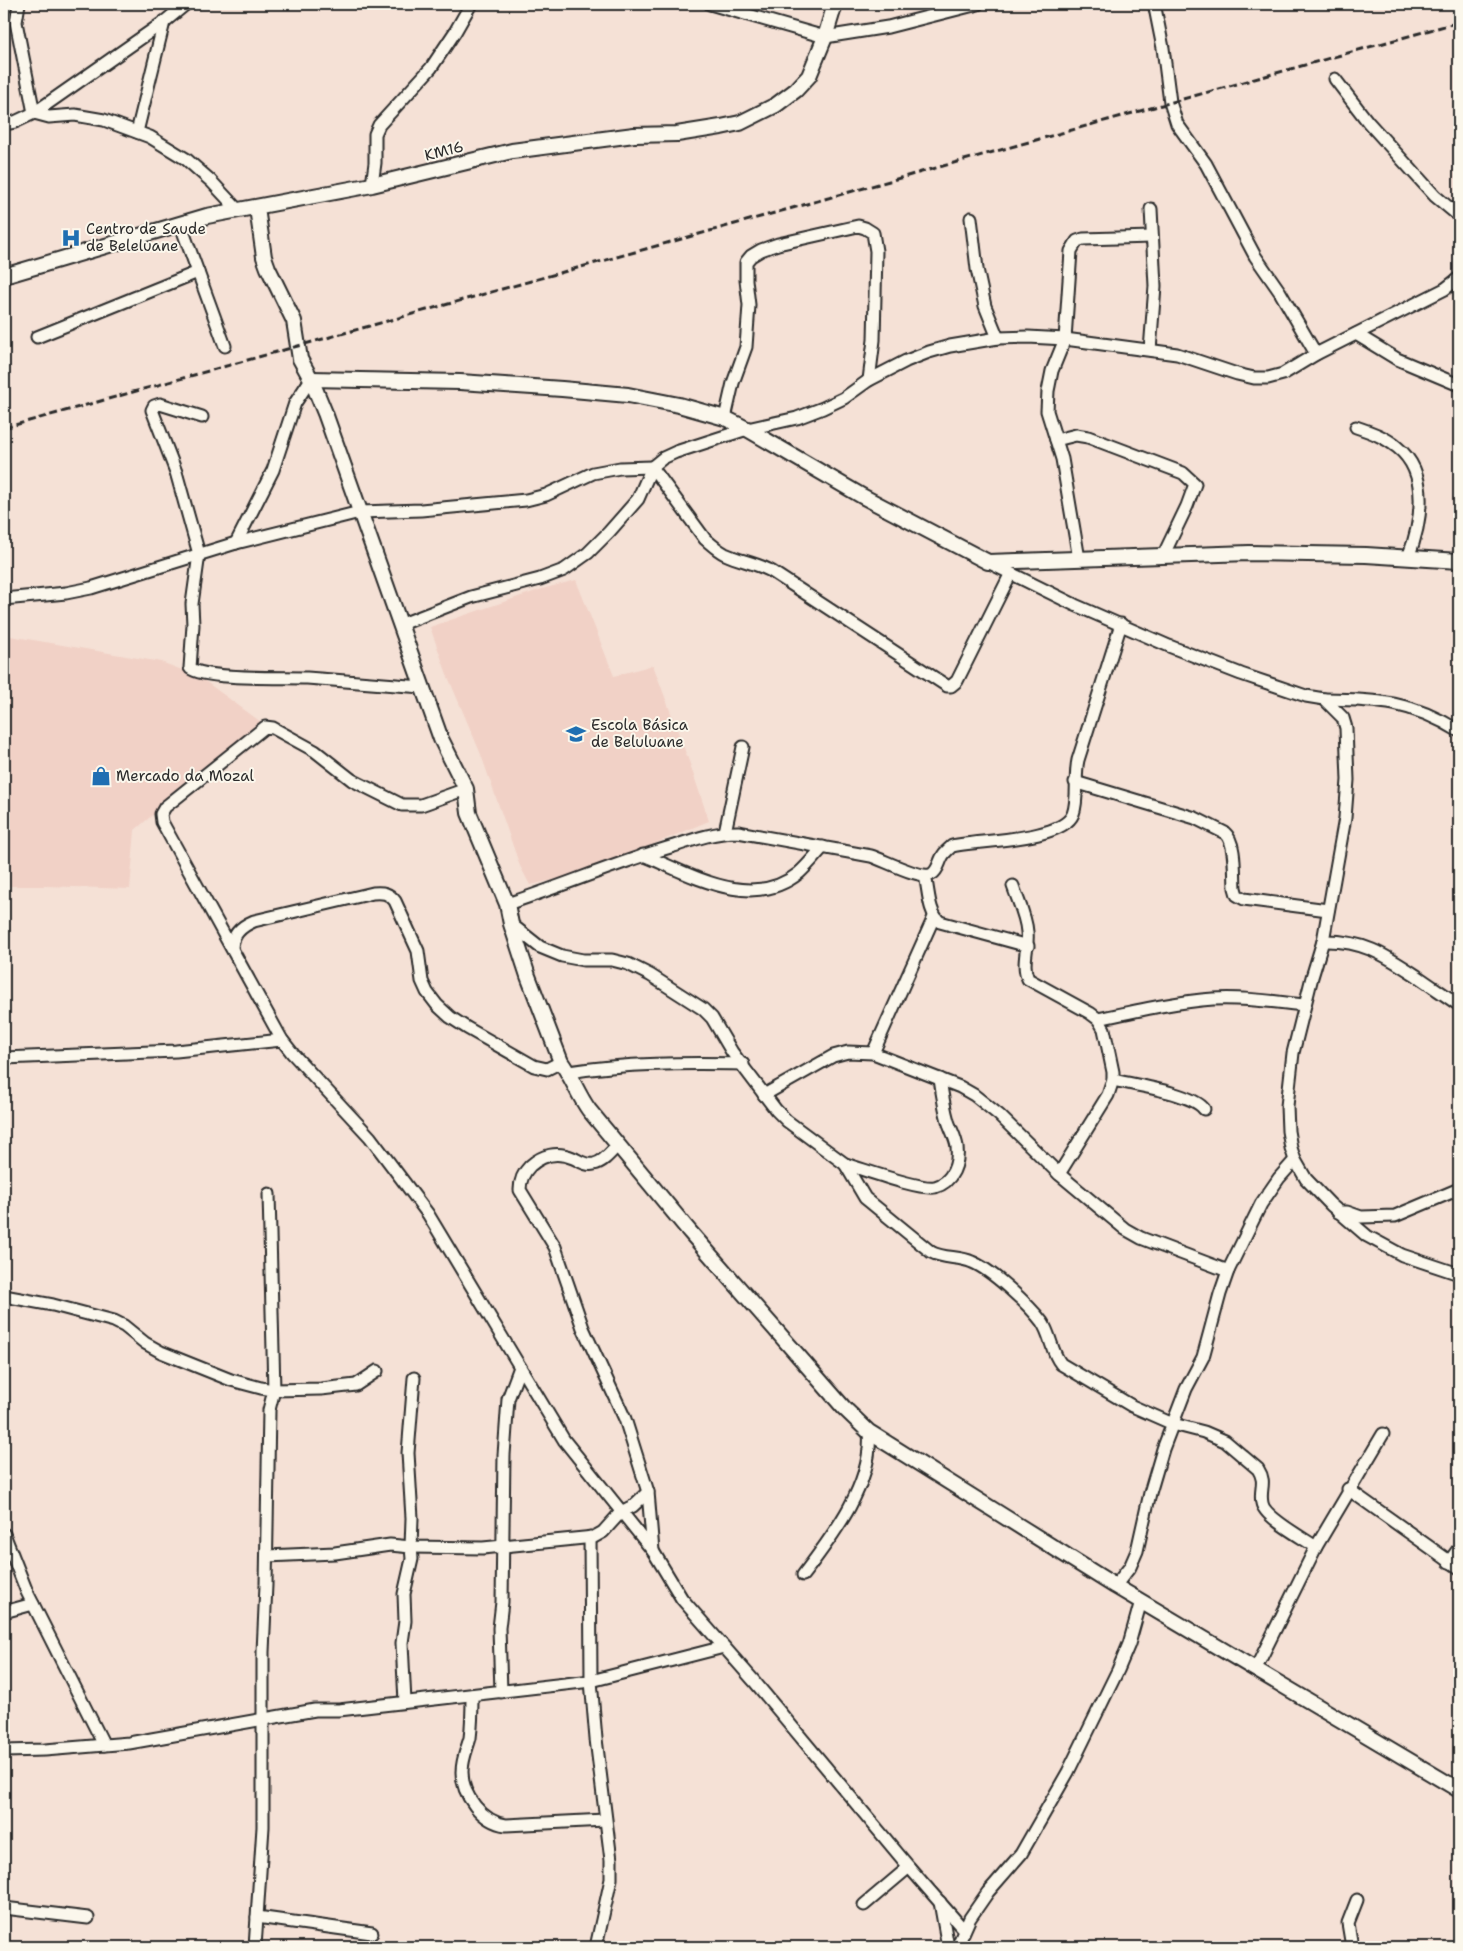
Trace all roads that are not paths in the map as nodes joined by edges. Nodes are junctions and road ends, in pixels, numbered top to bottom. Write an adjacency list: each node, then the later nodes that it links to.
1 (19, 4): 11 (street)
2 (186, 4): 8 (street)
3 (471, 4): 14 (street)
4 (710, 4): 9 (street)
5 (835, 4): 9 (street, KM16)
6 (978, 4): 9 (street)
7 (1155, 8): 31 (street)
8 (164, 22): 11 (street); 13 (street)
9 (825, 37): 14 (street, KM16)
10 (1335, 79): 18 (street)
11 (34, 113): 12 (street); 13 (street)
12 (4, 124)
13 (137, 132): 17 (street)
14 (372, 185): 15 (street, KM16)
15 (257, 208): 17 (street, KM16); 32 (street)
16 (1151, 208): 21 (street)
17 (237, 209): 20 (street, KM16)
18 (1459, 216)
19 (971, 218): 27 (street)
20 (180, 223): 22 (street); 23 (street, KM16)
21 (1152, 236): 28 (street); 30 (street)
22 (198, 272): 26 (street); 29 (street)
23 (4, 276)
24 (1459, 278): 25 (street)
25 (1356, 334): 31 (street); 34 (street)
26 (37, 336)
27 (998, 338): 28 (street); 33 (street)
28 (1065, 340): 30 (street); 39 (street)
29 (225, 346)
30 (1150, 350): 31 (street)
31 (1316, 354)
32 (311, 379): 36 (street); 41 (street); 42 (street)
33 (869, 380): 36 (street); 38 (street)
34 (1459, 385)
35 (202, 417): 43 (street)
36 (725, 418): 38 (street)
37 (1356, 427): 45 (street)
38 (747, 429): 40 (street); 48 (street)
39 (1056, 440): 44 (street); 46 (street)
40 (652, 467): 41 (street); 49 (street); 51 (street)
41 (360, 512): 42 (street); 51 (street)
42 (236, 543): 43 (street)
43 (199, 554): 50 (street); 53 (street)
44 (1163, 556): 45 (street); 46 (street)
45 (1408, 558): 47 (street)
46 (1079, 559): 48 (street)
47 (1459, 561)
48 (988, 562): 49 (street)
49 (1010, 574): 52 (street)
50 (4, 599)
51 (402, 624): 53 (street)
52 (1121, 624): 54 (street); 57 (street)
53 (422, 687): 58 (street)
54 (1324, 699): 55 (street); 65 (street)
55 (1459, 731)
56 (743, 747): 59 (street)
57 (1075, 782): 62 (street); 65 (street)
58 (466, 789): 64 (street); 70 (street)
59 (725, 832): 60 (street); 61 (street)
60 (822, 847): 61 (street); 62 (street)
61 (643, 855): 64 (street)
62 (926, 876): 66 (street)
63 (1012, 886): 69 (street)
64 (507, 904): 67 (street)
65 (1328, 910): 68 (street)
66 (934, 917): 69 (street); 75 (street)
67 (511, 924): 77 (street); 78 (street)
68 (1323, 941): 71 (street); 72 (street)
69 (1028, 946): 73 (street)
70 (232, 948): 74 (street); 78 (street)
71 (1305, 1004): 73 (street); 84 (street)
72 (1459, 1005)
73 (1098, 1019): 80 (street)
74 (282, 1040): 76 (street); 93 (street)
75 (874, 1053): 79 (street); 81 (street)
76 (4, 1058)
77 (743, 1064): 78 (street); 81 (street)
78 (565, 1067): 83 (street)
79 (940, 1079): 85 (street); 86 (street)
80 (1113, 1080): 82 (street); 86 (street)
81 (764, 1095): 85 (street)
82 (1204, 1109)
83 (618, 1145): 98 (street); 101 (street)
84 (1295, 1160): 89 (street); 90 (street)
85 (845, 1164): 97 (street)
86 (1059, 1174): 90 (street)
87 (1459, 1189): 89 (street)
88 (268, 1194): 96 (street)
89 (1356, 1220): 91 (street)
90 (1228, 1271): 97 (street)
91 (1459, 1274)
92 (4, 1296): 96 (street)
93 (520, 1367): 102 (street); 105 (street)
94 (377, 1371): 96 (street)
95 (414, 1378): 106 (street)
96 (274, 1390): 110 (street)
97 (1173, 1424): 107 (street); 113 (street)
98 (869, 1432): 112 (street); 113 (street)
99 (1383, 1434): 100 (street)
100 (1348, 1489): 107 (street); 111 (street)
101 (648, 1492): 102 (street); 109 (street)
102 (621, 1512): 104 (street); 109 (street)
103 (4, 1534): 115 (street)
104 (590, 1537): 105 (street); 119 (street)
105 (502, 1545): 106 (street); 120 (street)
106 (412, 1547): 110 (street); 122 (street)
107 (1316, 1547): 118 (street)
108 (1459, 1548): 111 (street)
109 (653, 1551): 117 (street)
110 (266, 1556): 123 (street)
111 (1454, 1565)
112 (803, 1575)
113 (1116, 1586): 114 (street)
114 (1142, 1601): 118 (street); 135 (street)
115 (33, 1604): 116 (street); 124 (street)
116 (4, 1612)
117 (724, 1647): 119 (street); 128 (street)
118 (1256, 1668): 126 (street)
119 (592, 1681): 120 (street); 127 (street)
120 (501, 1692): 121 (street)
121 (472, 1695): 122 (street); 127 (street)
122 (405, 1702): 123 (street)
123 (262, 1718): 124 (street); 133 (street)
124 (104, 1745): 125 (street)
125 (4, 1750)
126 (1459, 1790)
127 (605, 1820): 138 (street)
128 (909, 1867): 130 (street); 131 (street)
129 (1357, 1900): 141 (street)
130 (940, 1901): 135 (street); 139 (street)
131 (864, 1905)
132 (4, 1908): 134 (street)
133 (257, 1917): 136 (street); 137 (street)
134 (88, 1918)
135 (964, 1930): 140 (street)
136 (372, 1934)
137 (255, 1947)
138 (596, 1947)
139 (948, 1947)
140 (958, 1947)
141 (1352, 1947)

